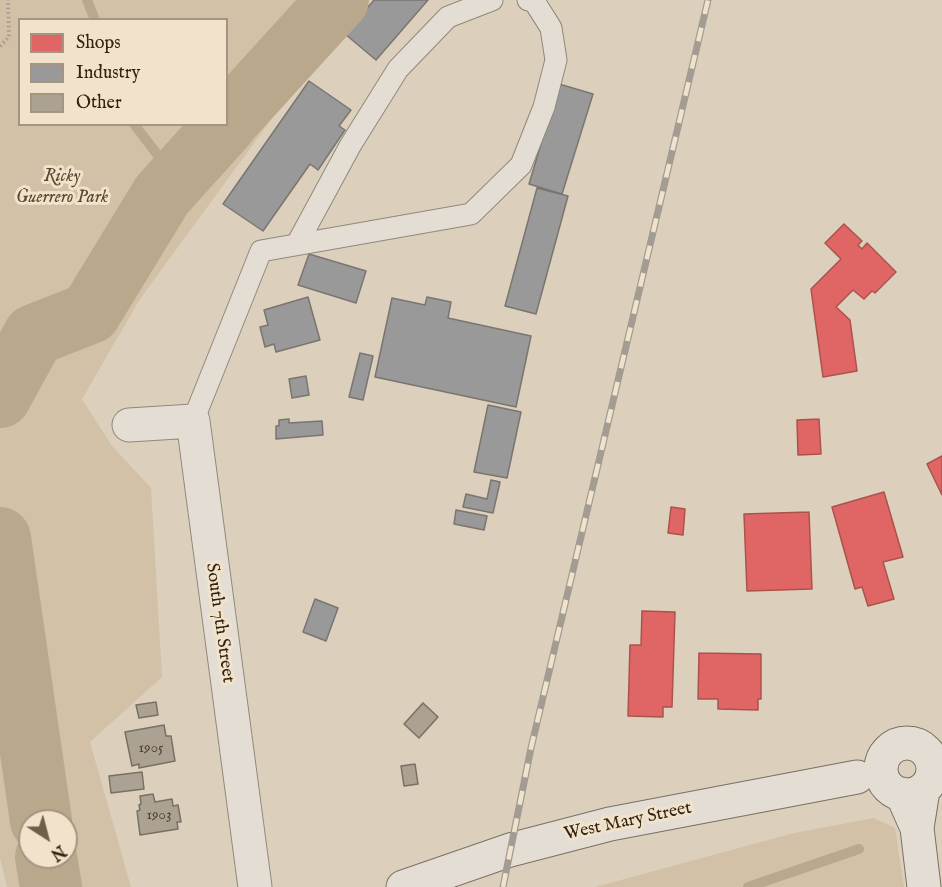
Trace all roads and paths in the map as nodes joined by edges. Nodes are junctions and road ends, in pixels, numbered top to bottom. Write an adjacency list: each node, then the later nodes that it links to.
1 (8, 0): 4 (path)
2 (492, 0): 5 (lane)
3 (528, 0): 5 (lane)
4 (0, 46)
5 (297, 244): 6 (lane)
6 (193, 422): 7 (street); 9 (street, South 7th Street)
7 (129, 425)
8 (910, 768): 10 (street, West Mary Street); 11 (street)
9 (255, 887)
10 (404, 887)
11 (924, 887)

